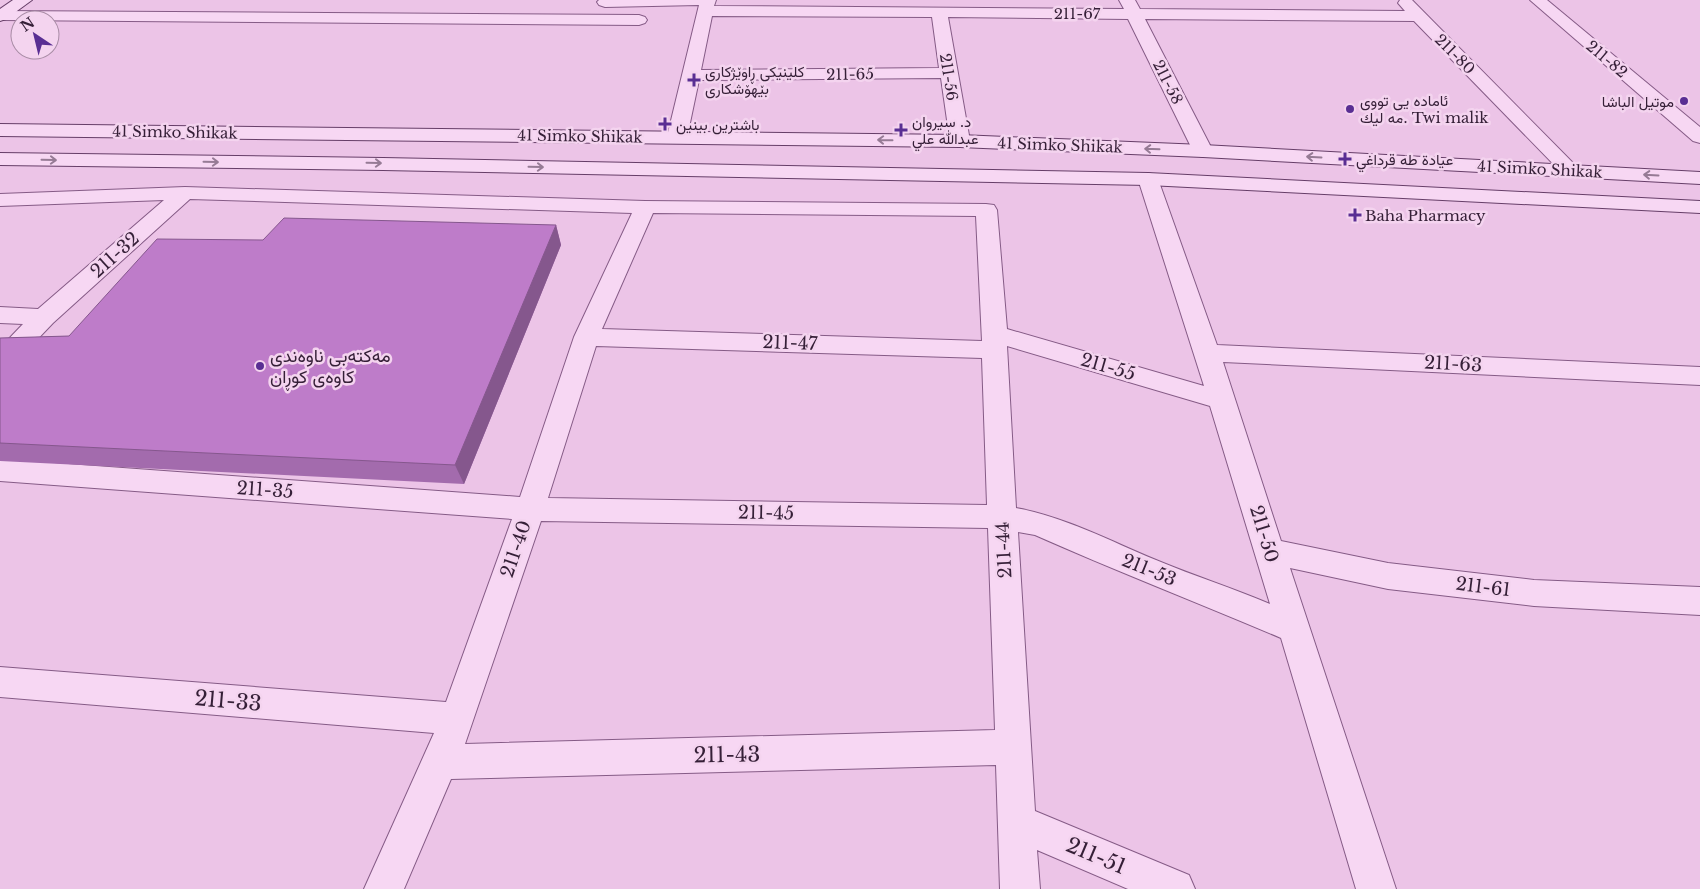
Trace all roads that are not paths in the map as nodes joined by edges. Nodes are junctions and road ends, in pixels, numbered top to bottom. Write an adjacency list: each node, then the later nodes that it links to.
1 (72, 0): 5 (street)
2 (1265, 0): 13 (street)
3 (1402, 0): 14 (street, 211-80)
4 (1538, 0): 20 (street, 211-82)
5 (20, 2): 12 (street)
6 (592, 2): 7 (street, 211-67)
7 (705, 4): 8 (street, 211-67); 17 (street)
8 (847, 6): 11 (street, 211-67)
9 (985, 6): 10 (street, 211-67); 11 (street, 211-67)
10 (1130, 7): 13 (street, 211-67); 23 (street, 211-58)
11 (939, 14): 16 (street, 211-56)
12 (1, 16): 15 (street)
13 (1277, 16): 14 (street, 211-67)
14 (1418, 16): 25 (street, 211-80)
15 (639, 20)
16 (948, 73): 17 (street, 211-65); 22 (street, 211-56)
17 (692, 75): 19 (street)
18 (0, 130): 19 (street, 41 Simko Shikak)
19 (677, 137): 21 (street, 41 Simko Shikak)
20 (1700, 137)
21 (802, 139): 22 (street, 41 Simko Shikak, one-way to 21); 26 (street)
22 (960, 141): 23 (street, 41 Simko Shikak, one-way to 22)
23 (1203, 151): 25 (street, 41 Simko Shikak, one-way to 23)
24 (0, 159): 26 (street, 41 Simko Shikak, one-way to 26)
25 (1571, 171): 27 (street, 41 Simko Shikak, one-way to 25)
26 (794, 172): 28 (street, 41 Simko Shikak)
27 (1700, 178)
28 (1148, 179): 32 (street, 41 Simko Shikak); 37 (street, 211-50)
29 (185, 193): 30 (street); 31 (street); 34 (street, 211-32)
30 (0, 200)
31 (645, 207): 35 (street, 211-40); 36 (street, 211-44)
32 (1700, 207)
33 (0, 315): 34 (street)
34 (44, 317): 38 (street, 211-32)
35 (586, 337): 36 (street, 211-47); 42 (street, 211-40)
36 (994, 342): 40 (street, 211-55); 43 (street, 211-44)
37 (1207, 353): 39 (street, 211-63); 40 (street, 211-50)
38 (0, 363)
39 (1700, 376)
40 (1222, 400): 44 (street, 211-50)
41 (0, 470): 42 (street, 211-35)
42 (530, 509): 43 (street, 211-45); 48 (street, 211-40)
43 (1002, 517): 46 (street, 211-53); 49 (street, 211-44)
44 (1269, 551): 45 (street, 211-61); 46 (street, 211-50)
45 (1700, 601)
46 (1294, 629): 55 (street, 211-50)
47 (0, 682): 48 (street, 211-33)
48 (457, 719): 50 (street, 211-40)
49 (1014, 747): 50 (street, 211-43); 51 (street, 211-44)
50 (440, 762): 52 (street, 211-40)
51 (1018, 824): 53 (street, 211-44); 54 (street, 211-51)
52 (384, 889)
53 (1020, 889)
54 (1175, 889)
55 (1376, 889)

